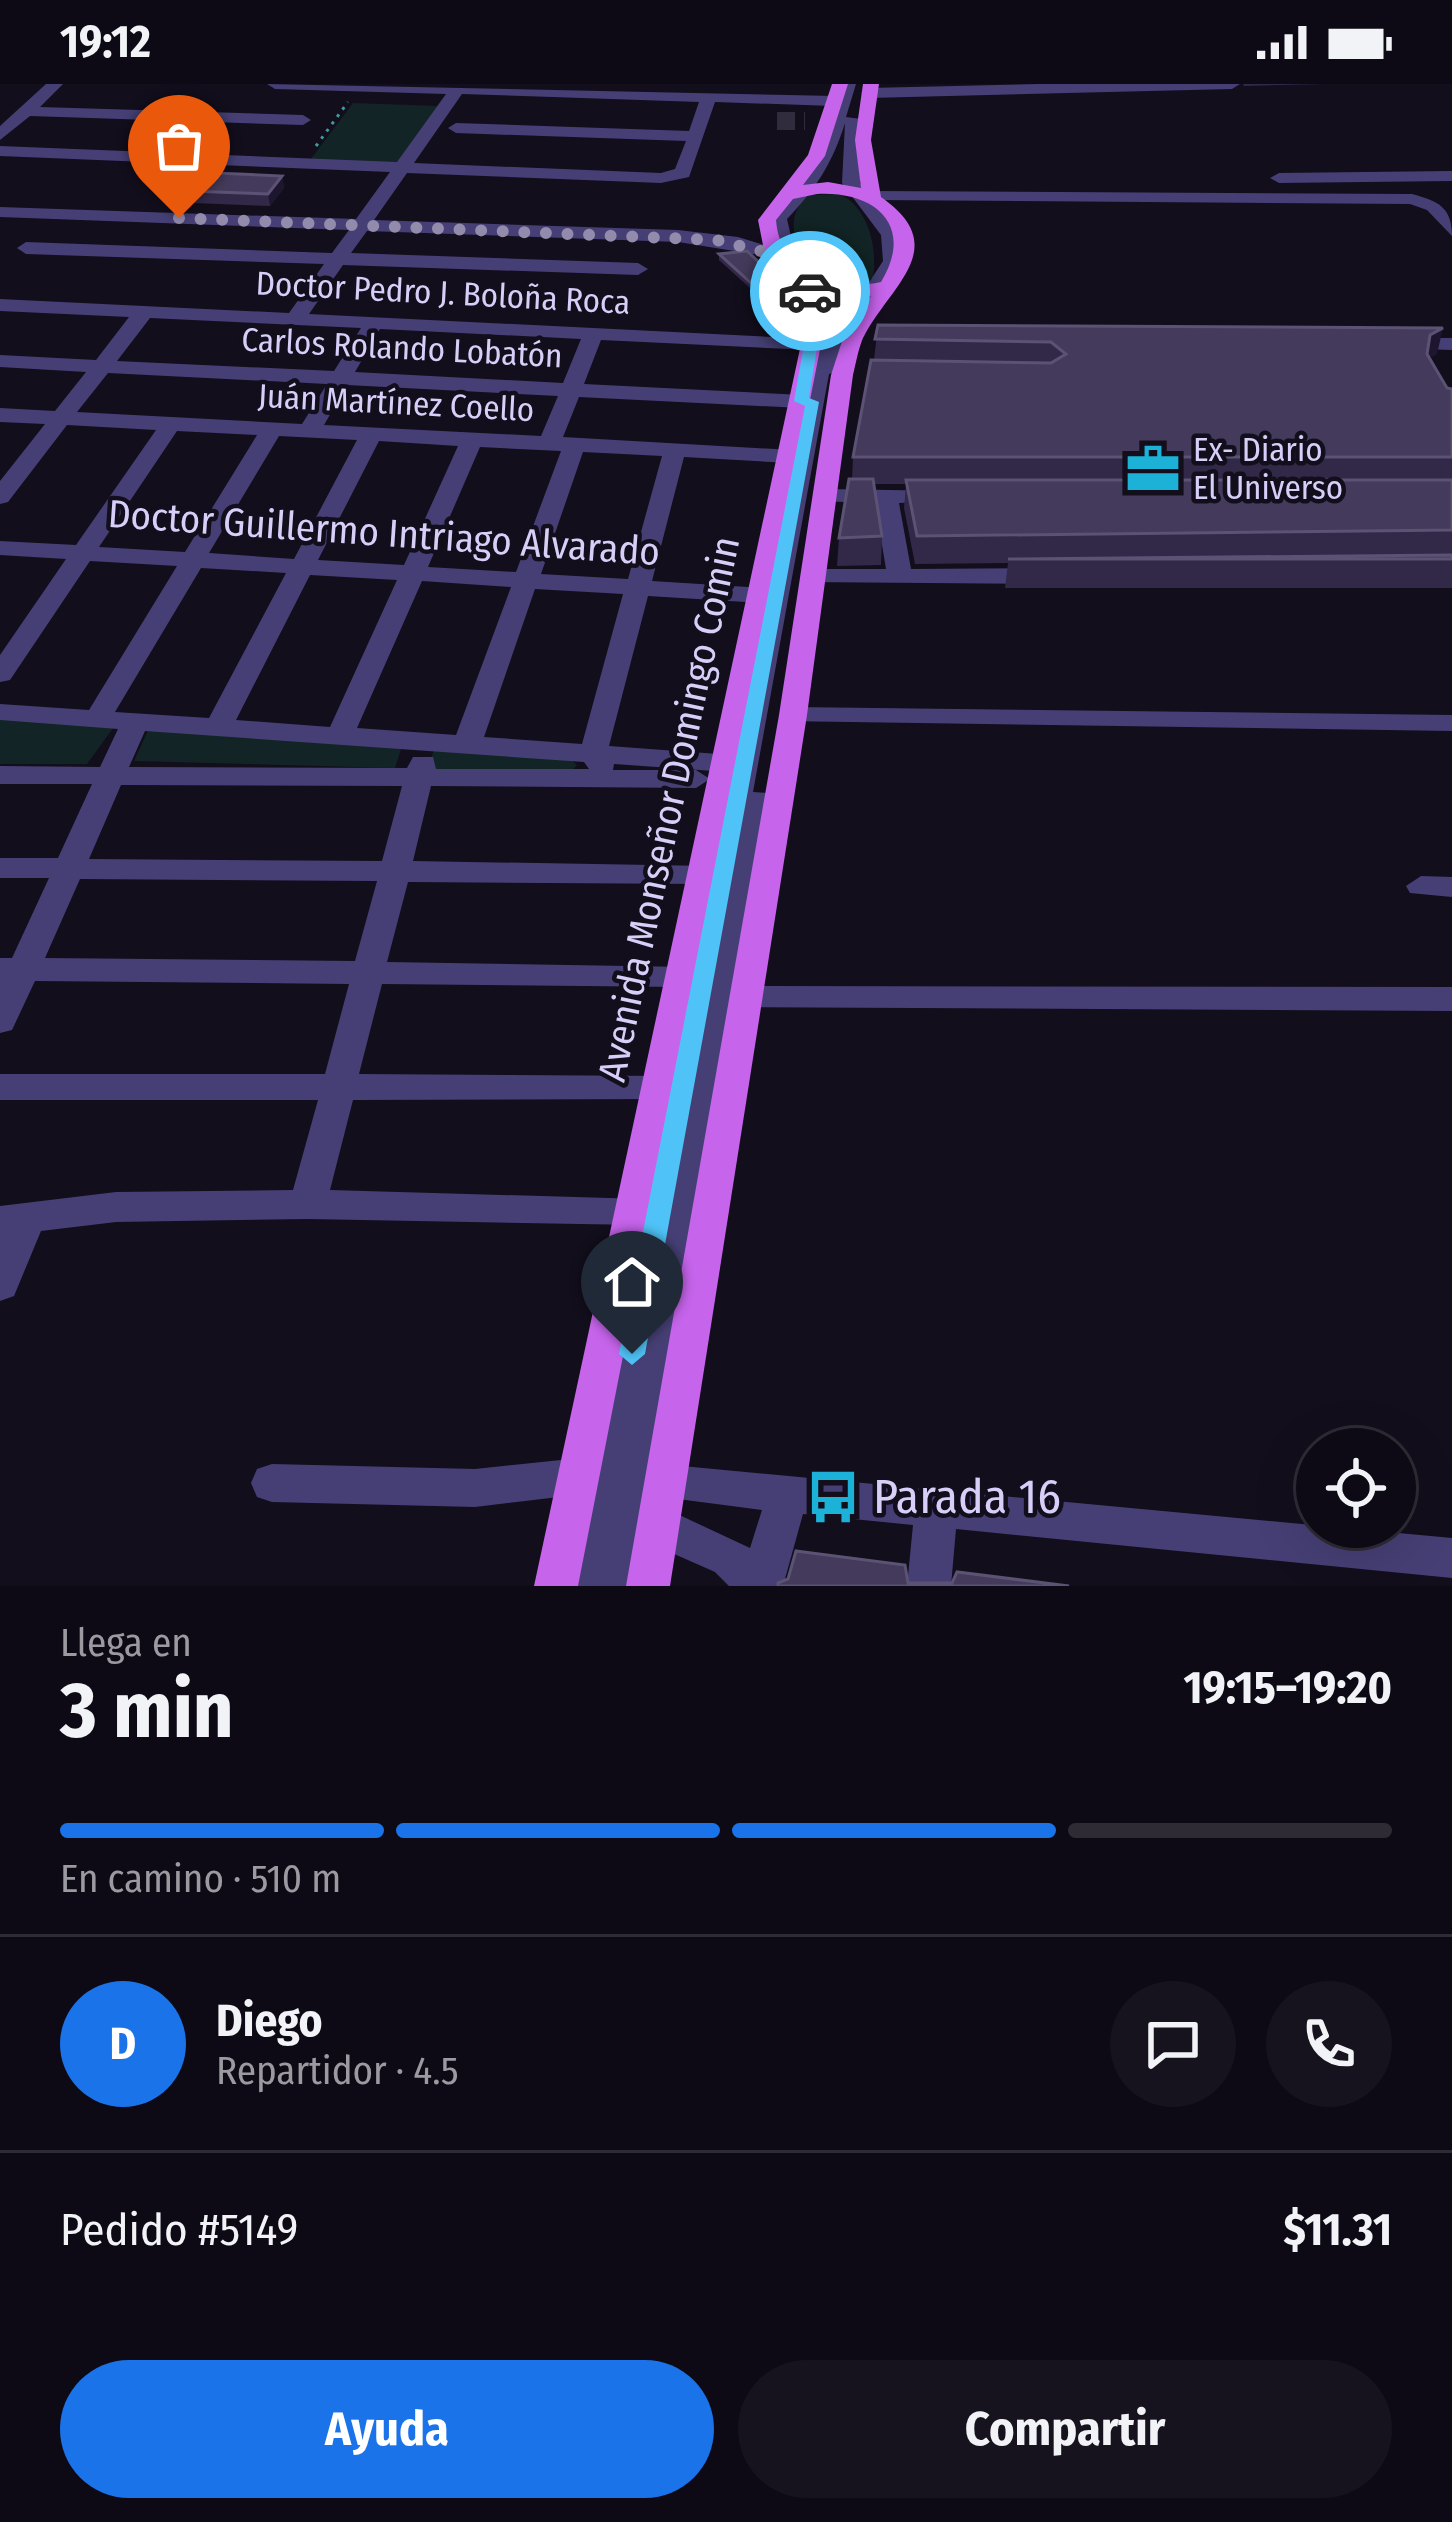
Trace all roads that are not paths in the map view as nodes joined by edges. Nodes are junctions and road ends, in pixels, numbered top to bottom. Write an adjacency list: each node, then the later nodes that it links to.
1 (55, 84): 8 (street)
2 (274, 84): 5 (street)
3 (1232, 84): 6 (street)
4 (481, 88): 5 (street); 7 (street)
5 (456, 91): 14 (street)
6 (848, 95): 7 (street); 7 (street); 16 (street, Avenida Monseñor Domingo Comin); 17 (main road); 17 (street)
7 (707, 102): 12 (street)
8 (27, 110): 9 (street); 11 (street)
9 (303, 120)
10 (456, 128): 12 (street)
11 (0, 135)
12 (695, 136): 14 (street)
13 (0, 151): 14 (street)
14 (403, 168): 22 (street)
15 (1452, 176): 16 (street)
16 (868, 192): 17 (main road); 18 (street); 32 (main road, Avenida Monseñor Domingo Comin)
17 (796, 193): 21 (main road); 31 (street)
18 (1425, 201): 19 (street); 23 (street)
19 (1452, 205)
20 (0, 212): 22 (street)
21 (767, 220): 24 (street); 27 (main road)
22 (358, 224): 24 (street); 29 (street)
23 (1452, 230)
24 (679, 236): 25 (street)
25 (716, 240): 27 (street); 28 (street)
26 (26, 248): 29 (street)
27 (777, 255): 31 (main road); 31 (street)
28 (733, 257)
29 (336, 258): 30 (street); 35 (street)
30 (638, 269)
31 (813, 285): 32 (main road); 40 (main road, Avenida Monseñor Domingo Comin); 49 (street, Avenida Monseñor Domingo Comin)
32 (885, 289): 38 (main road, Avenida Monseñor Domingo Comin); 118 (street, Avenida Monseñor Domingo Comin)
33 (0, 305): 34 (street, Doctor Pedro J. Boloña Roca)
34 (144, 312): 35 (street, Doctor Pedro J. Boloña Roca); 44 (street)
35 (295, 320): 36 (street, Doctor Pedro J. Boloña Roca)
36 (374, 323): 37 (street, Doctor Pedro J. Boloña Roca); 47 (street)
37 (593, 334): 40 (street, Doctor Pedro J. Boloña Roca); 48 (street)
38 (852, 340): 39 (street); 45 (main road, Avenida Monseñor Domingo Comin)
39 (885, 341)
40 (811, 344): 49 (main road, Avenida Monseñor Domingo Comin)
41 (1371, 344): 42 (street)
42 (1452, 344)
43 (0, 361): 44 (street, Carlos Rolando Lobatón)
44 (101, 366): 47 (street, Carlos Rolando Lobatón); 51 (street)
45 (842, 375): 46 (street); 62 (main road, Avenida Monseñor Domingo Comin)
46 (874, 376)
47 (340, 378): 48 (street, Carlos Rolando Lobatón); 54 (street)
48 (571, 390): 49 (street, Carlos Rolando Lobatón); 57 (street)
49 (807, 402): 59 (main road, Avenida Monseñor Domingo Comin); 117 (street, Avenida Monseñor Domingo Comin)
50 (0, 415): 51 (street, Juán Martínez Coello)
51 (61, 419): 52 (street, Juán Martínez Coello); 60 (street)
52 (171, 424): 53 (street, Juán Martínez Coello); 66 (street)
53 (272, 430): 54 (street, Juán Martínez Coello); 67 (street)
54 (309, 431): 55 (street, Juán Martínez Coello)
55 (371, 435): 56 (street, Juán Martínez Coello); 68 (street)
56 (472, 440): 57 (street, Juán Martínez Coello); 69 (street)
57 (562, 444): 58 (street, Juán Martínez Coello); 73 (street)
58 (675, 450): 59 (street, Juán Martínez Coello); 74 (street)
59 (789, 456): 75 (main road, Avenida Monseñor Domingo Comin)
60 (10, 471): 61 (street)
61 (0, 496)
62 (824, 496): 64 (street); 71 (main road, Avenida Monseñor Domingo Comin)
63 (981, 496): 64 (street)
64 (886, 497): 72 (street)
65 (0, 548): 66 (street, Doctor Guillermo Intriago Alvarado)
66 (84, 553): 67 (street, Doctor Guillermo Intriago Alvarado); 76 (street)
67 (193, 560): 68 (street, Doctor Guillermo Intriago Alvarado); 79 (street)
68 (302, 566): 69 (street, Doctor Guillermo Intriago Alvarado); 82 (street)
69 (413, 574): 73 (street, Doctor Guillermo Intriago Alvarado); 83 (street)
70 (1075, 576): 72 (street)
71 (814, 577): 72 (street); 78 (main road, Avenida Monseñor Domingo Comin)
72 (900, 577)
73 (525, 580): 74 (street, Doctor Guillermo Intriago Alvarado); 85 (street)
74 (636, 587): 75 (street, Doctor Guillermo Intriago Alvarado); 86 (street)
75 (763, 595): 87 (main road, Avenida Monseñor Domingo Comin)
76 (0, 674)
77 (0, 712): 79 (street)
78 (794, 715): 81 (street); 98 (main road, Avenida Monseñor Domingo Comin)
79 (97, 719): 80 (street)
80 (135, 722): 82 (street); 89 (street)
81 (1452, 723)
82 (218, 728): 83 (street)
83 (340, 736): 84 (street)
84 (429, 742): 85 (street); 90 (street)
85 (467, 745): 86 (street)
86 (592, 766): 87 (street); 90 (street)
87 (726, 771): 94 (main road, Avenida Monseñor Domingo Comin)
88 (0, 775): 89 (street)
89 (111, 776): 90 (street); 92 (street)
90 (420, 778): 93 (street)
91 (0, 868): 92 (street)
92 (69, 869): 93 (street); 95 (street)
93 (395, 872): 94 (street); 96 (street)
94 (703, 874): 97 (main road, Avenida Monseñor Domingo Comin)
95 (12, 969): 96 (street); 100 (street)
96 (369, 973): 97 (street); 103 (street)
97 (682, 976): 102 (main road, Avenida Monseñor Domingo Comin)
98 (744, 997): 99 (street); 109 (main road, Avenida Monseñor Domingo Comin)
99 (1452, 999)
100 (0, 1021)
101 (0, 1087): 103 (street)
102 (660, 1087): 103 (street); 105 (main road, Avenida Monseñor Domingo Comin)
103 (338, 1090): 104 (street)
104 (308, 1204): 105 (street); 106 (street)
105 (637, 1211): 108 (main road, Avenida Monseñor Domingo Comin)
106 (14, 1219): 107 (street)
107 (0, 1285)
108 (580, 1477): 110 (street); 116 (main road, Avenida Monseñor Domingo Comin)
109 (665, 1480): 111 (street); 113 (main road, Avenida Monseñor Domingo Comin)
110 (272, 1483)
111 (788, 1493): 112 (street); 115 (street)
112 (936, 1508): 114 (street); 120 (street)
113 (658, 1526): 115 (street); 119 (main road, Avenida Monseñor Domingo Comin)
114 (1452, 1558)
115 (760, 1585)
116 (556, 1586)
117 (588, 1586)
118 (618, 1586)
119 (648, 1586)
120 (929, 1586)

